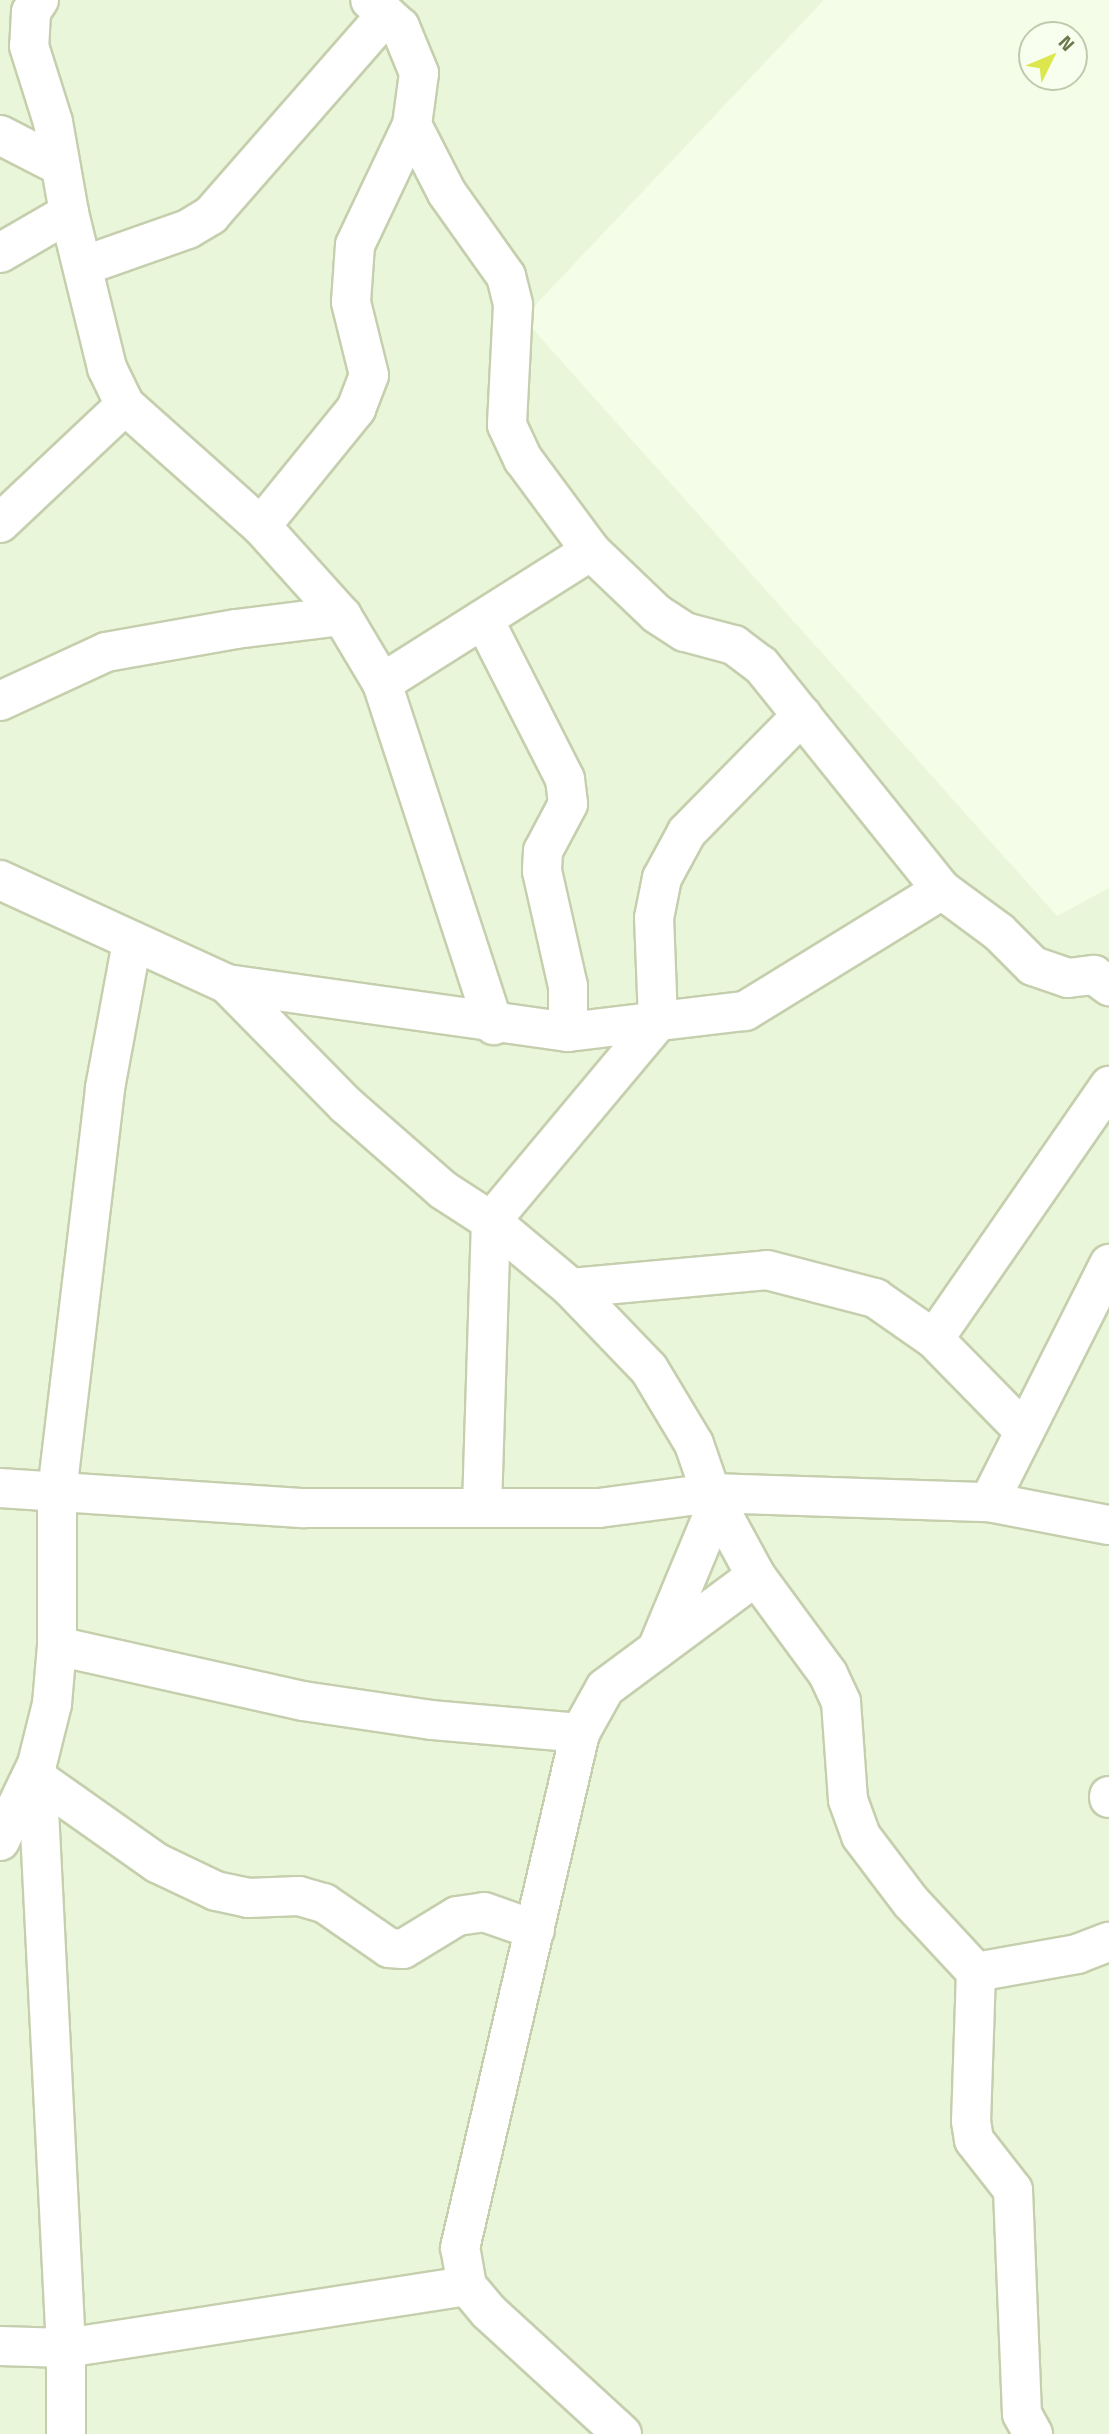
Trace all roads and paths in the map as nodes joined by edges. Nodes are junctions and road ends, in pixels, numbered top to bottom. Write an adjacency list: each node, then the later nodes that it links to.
1 (39, 0): 5 (street)
2 (378, 7): 3 (street); 8 (street)
3 (412, 125): 11 (street); 12 (street)
4 (0, 135): 5 (street)
5 (60, 166): 6 (street)
6 (69, 213): 7 (street); 8 (street)
7 (0, 253)
8 (83, 266): 9 (street)
9 (125, 405): 10 (street); 11 (street)
10 (0, 523)
11 (261, 526): 13 (street)
12 (591, 551): 14 (street); 17 (street)
13 (342, 617): 15 (street); 16 (street)
14 (484, 620): 15 (street); 25 (street)
15 (382, 683): 24 (street)
16 (0, 701)
17 (802, 715): 19 (street); 23 (street)
18 (0, 880): 20 (street)
19 (942, 890): 21 (street); 23 (street)
20 (132, 943): 22 (street); 33 (street)
21 (1104, 974)
22 (227, 984): 24 (street); 27 (street)
23 (658, 1021): 25 (street); 27 (street)
24 (494, 1025): 25 (street)
25 (568, 1032)
26 (1109, 1086): 30 (street)
27 (491, 1220): 29 (street); 36 (street)
28 (1108, 1267): 31 (street)
29 (570, 1288): 30 (street); 34 (street)
30 (934, 1339): 31 (street)
31 (1024, 1431): 35 (street)
32 (0, 1488): 33 (street)
33 (57, 1492): 36 (street); 39 (street)
34 (714, 1499): 35 (street); 36 (street); 38 (street); 40 (street)
35 (989, 1502): 37 (street)
36 (482, 1507)
37 (1109, 1525)
38 (756, 1576): 40 (street); 46 (street)
39 (57, 1646): 41 (street); 42 (street)
40 (656, 1651): 41 (street)
41 (580, 1733): 44 (street)
42 (38, 1771): 43 (street); 44 (street); 49 (street)
43 (0, 1841)
44 (535, 1930): 47 (street)
45 (1109, 1942): 46 (street)
46 (976, 1972): 52 (street)
47 (467, 2286): 49 (street); 51 (street)
48 (0, 2346): 49 (street)
49 (66, 2348): 50 (street)
50 (66, 2434)
51 (621, 2434)
52 (1032, 2434)

